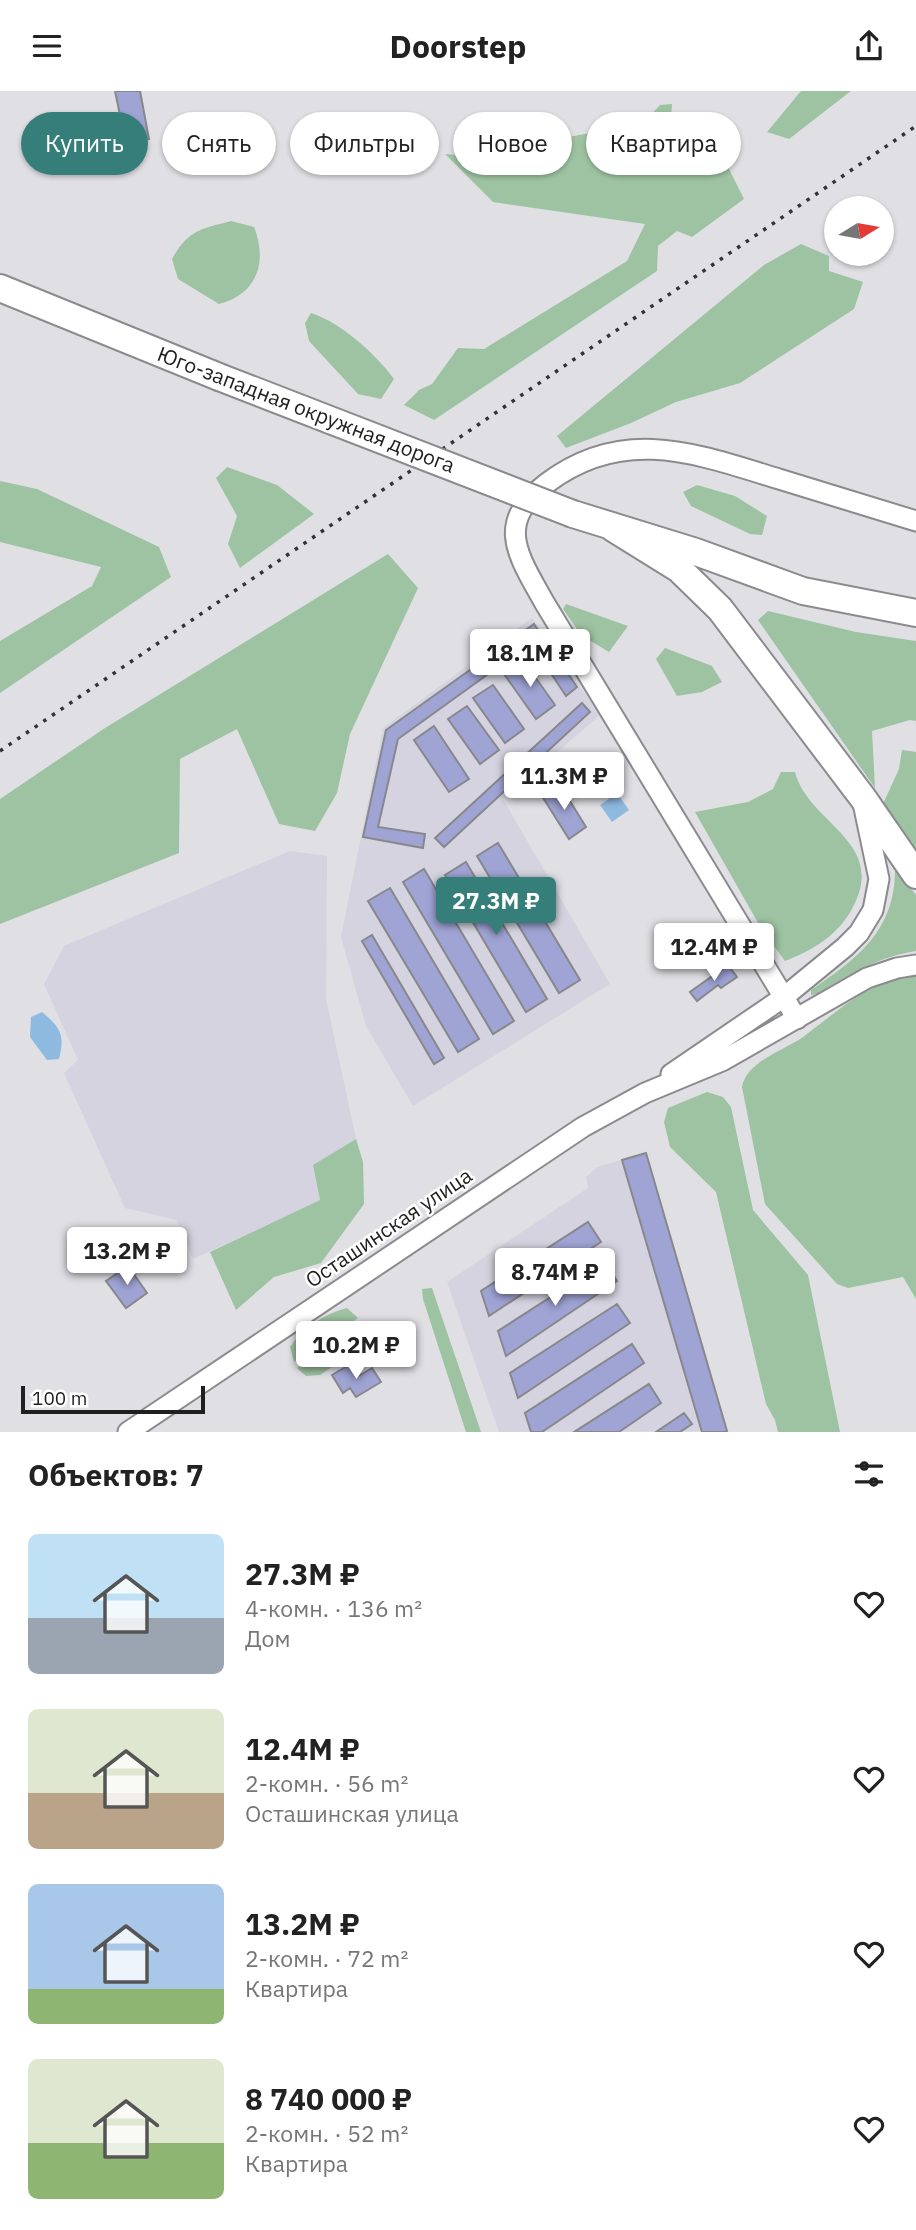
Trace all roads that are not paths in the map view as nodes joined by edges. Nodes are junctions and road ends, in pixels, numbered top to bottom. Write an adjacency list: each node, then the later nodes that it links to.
1 (0, 288): 3 (highway, Юго-западная окружная дорога, bridge)
2 (916, 521): 8 (street)
3 (613, 528): 4 (highway); 5 (highway)
4 (916, 614)
5 (863, 798): 6 (highway); 8 (street, Осташинская улица)
6 (916, 875)
7 (916, 965): 9 (street, Осташинская улица)
8 (784, 996): 9 (street); 10 (street, Осташинская улица)
9 (797, 1019): 11 (street, Осташинская улица)
10 (712, 1044): 11 (street); 12 (street, Осташинская улица)
11 (722, 1061): 12 (street, Осташинская улица)
12 (645, 1093): 13 (street, Осташинская улица)
13 (128, 1432)

